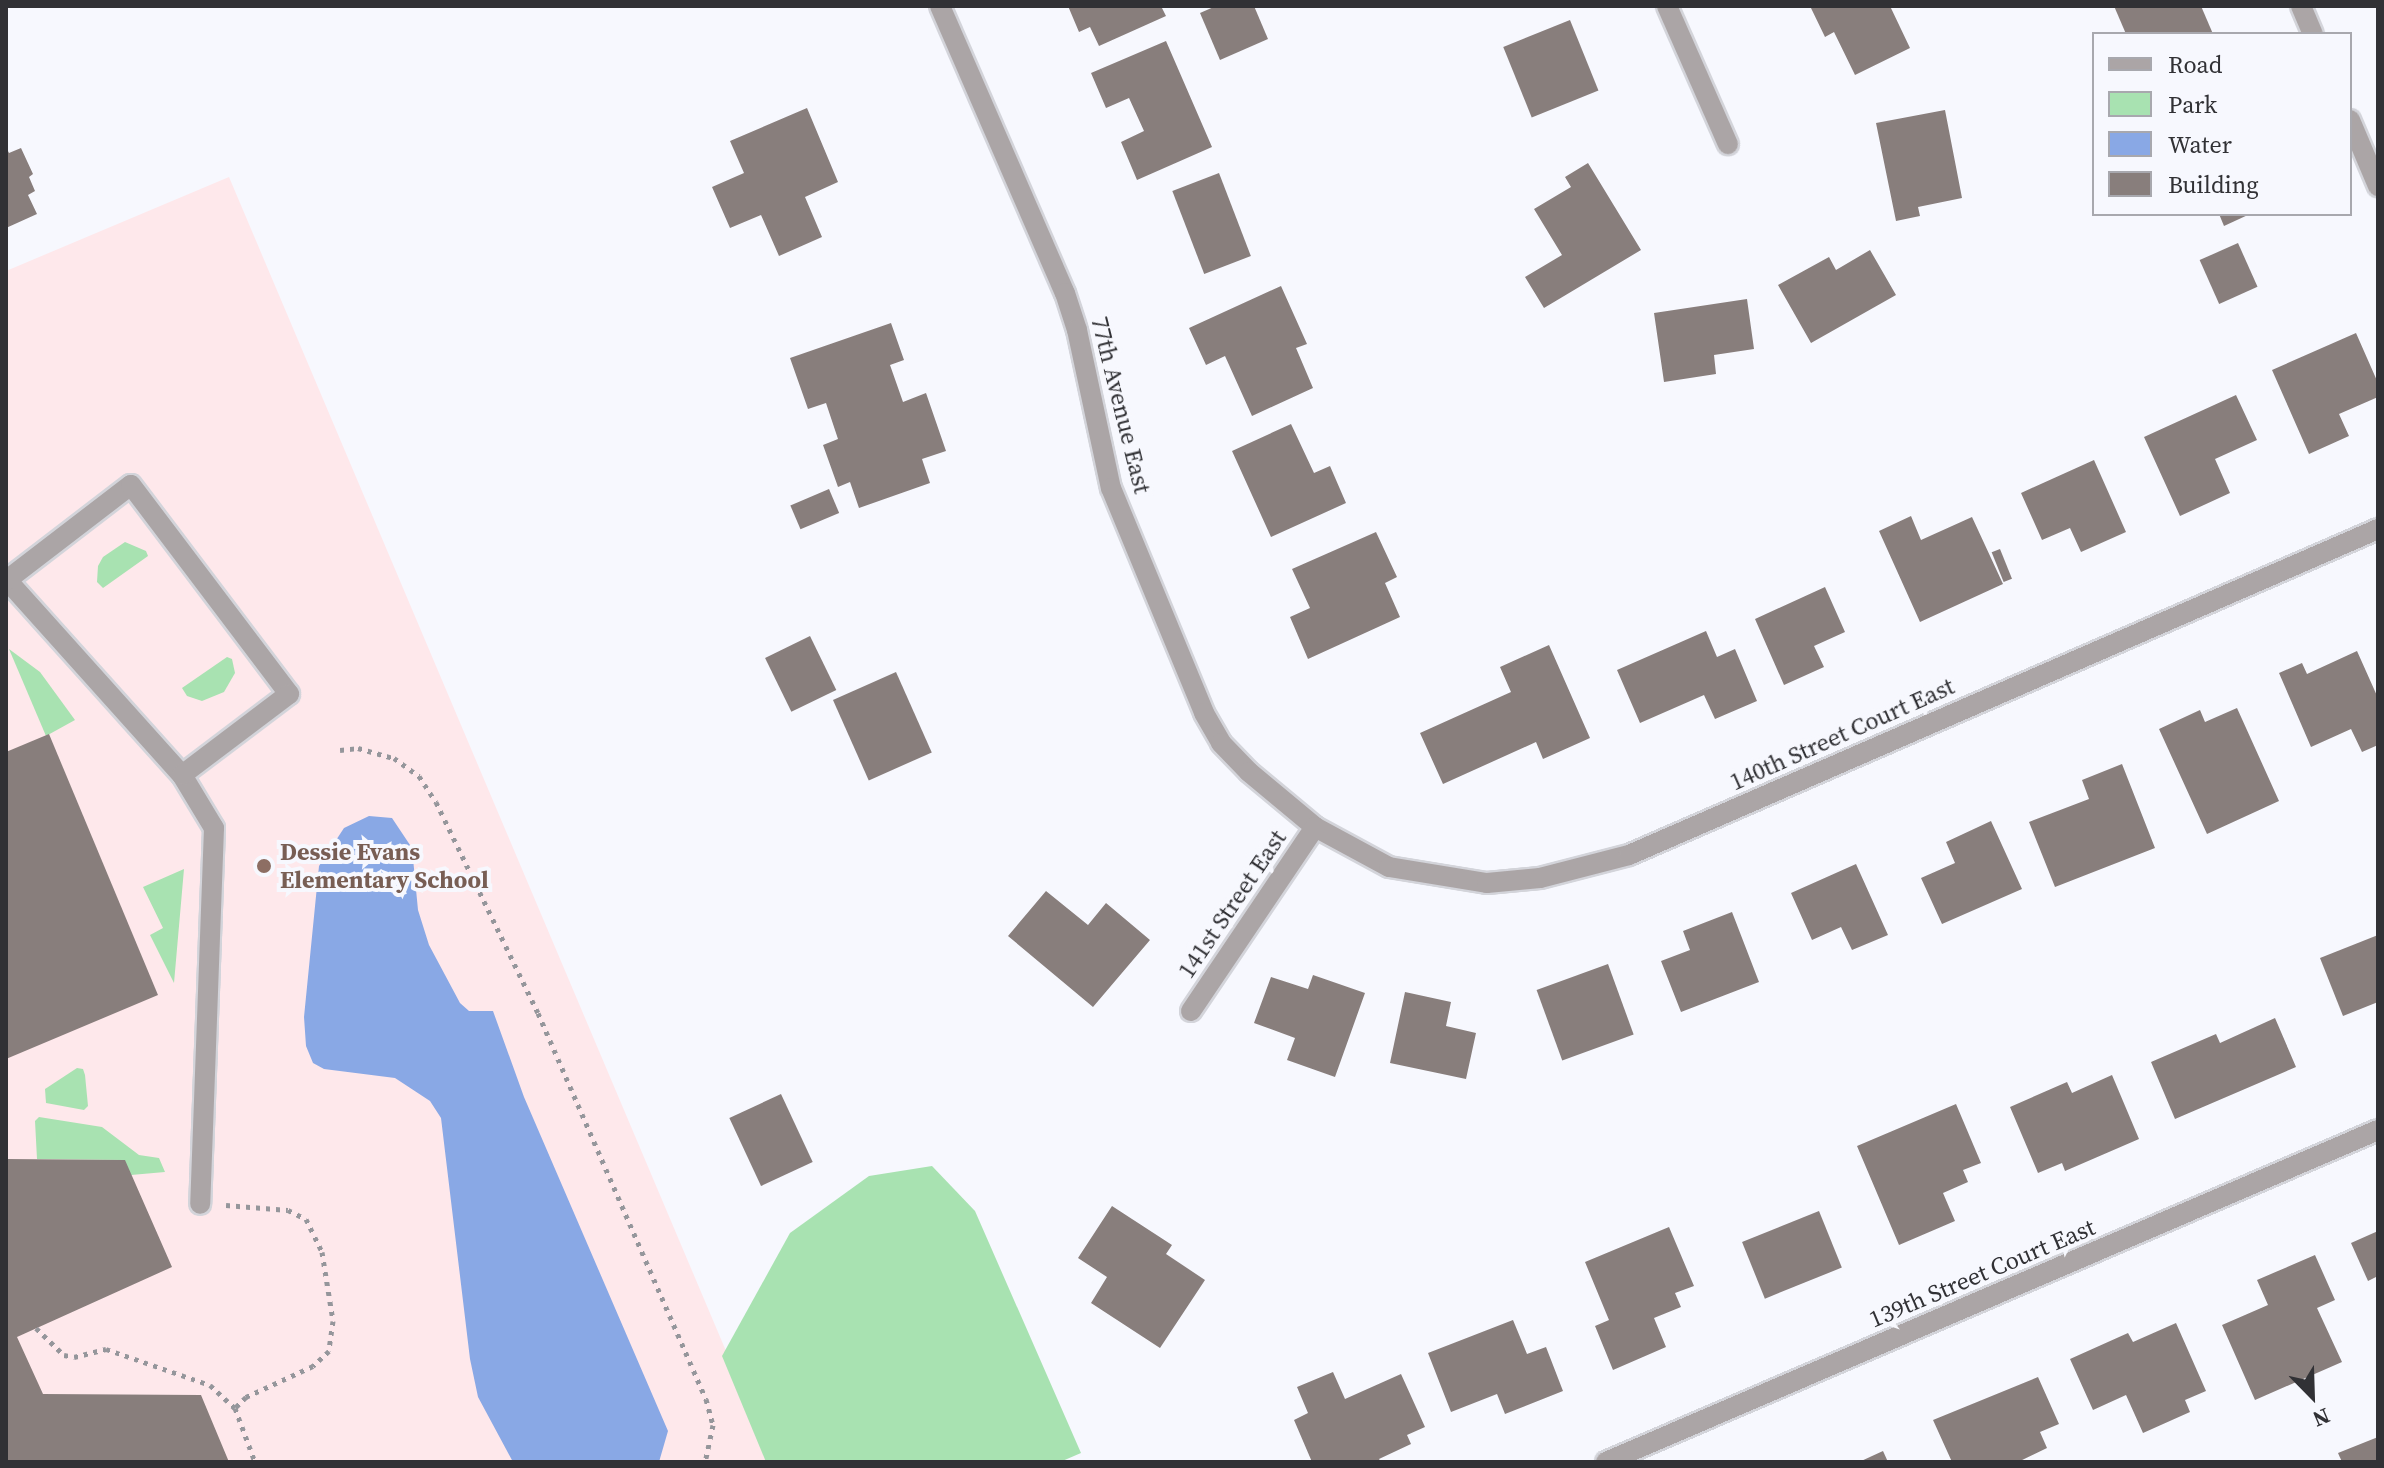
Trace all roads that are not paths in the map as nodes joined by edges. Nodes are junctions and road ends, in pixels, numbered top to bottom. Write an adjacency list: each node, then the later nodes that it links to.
1 (940, 6): 11 (street, 77th Avenue East)
2 (1667, 6): 6 (street)
3 (2301, 6): 4 (street)
4 (2312, 32)
5 (2352, 125): 7 (street)
6 (1728, 144)
7 (2378, 186)
8 (2378, 529): 11 (street, 140th Street Court East)
9 (6, 579): 10 (street); 10 (street)
10 (182, 775): 14 (street)
11 (1315, 827): 12 (street, 141st Street East)
12 (1191, 1011)
13 (2378, 1130): 15 (street, 139th Street Court East)
14 (200, 1204)
15 (1606, 1462)

